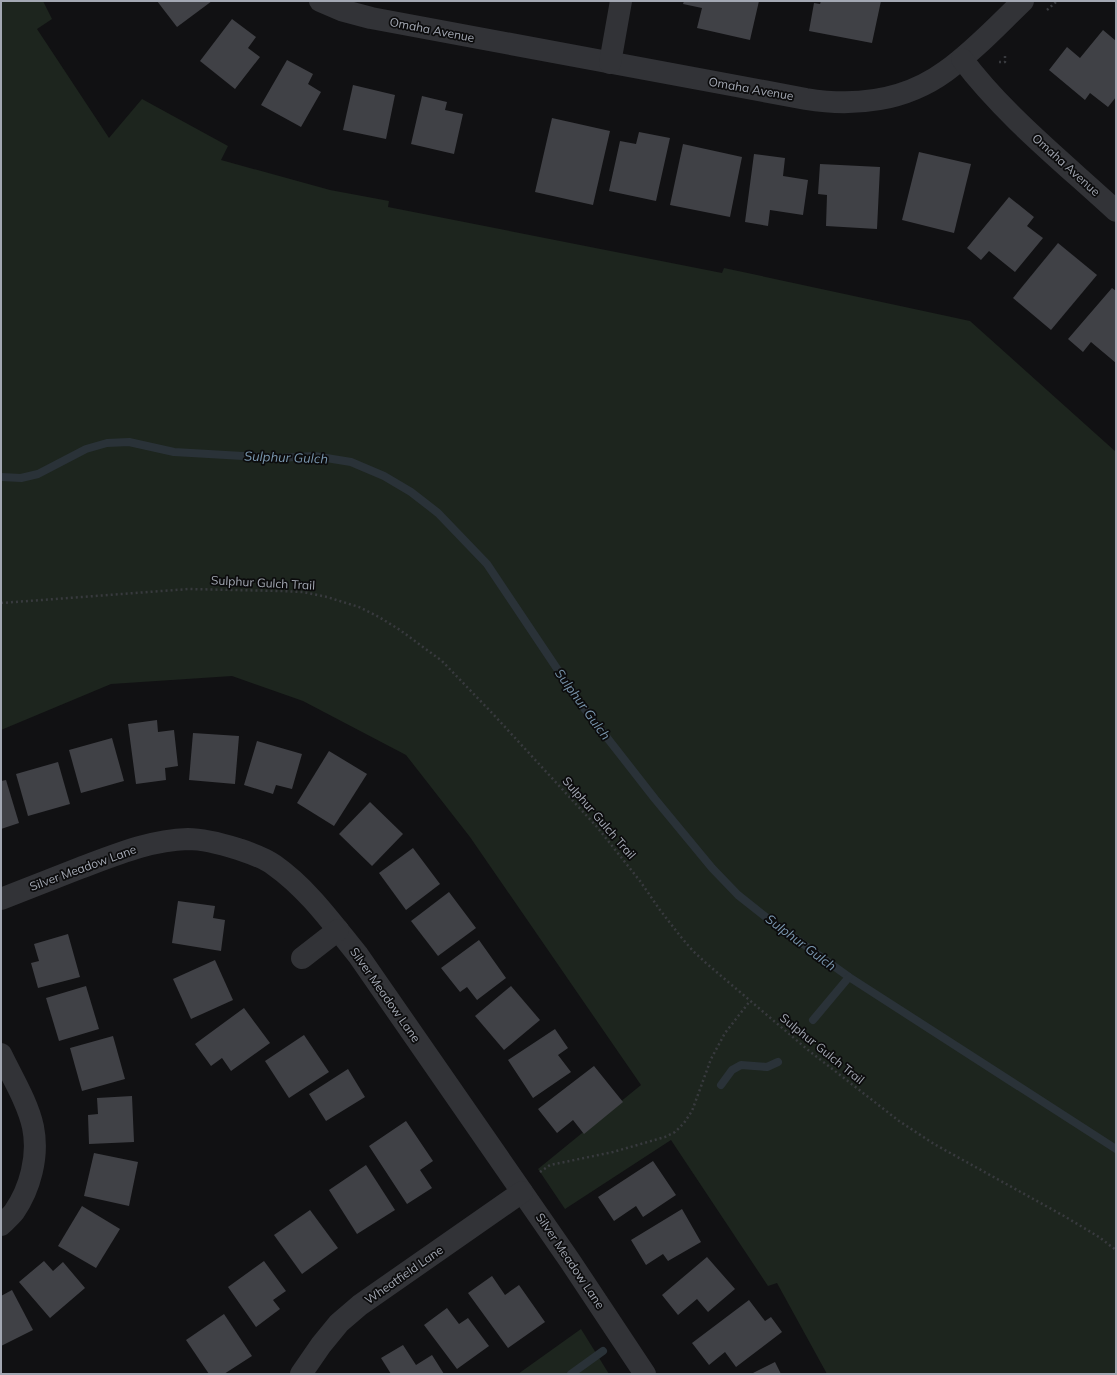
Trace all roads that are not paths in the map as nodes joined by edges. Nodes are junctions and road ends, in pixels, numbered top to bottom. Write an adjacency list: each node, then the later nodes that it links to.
1 (320, 1): 5 (street, Omaha Avenue)
2 (621, 1): 5 (street)
3 (1023, 1): 4 (street)
4 (962, 59): 5 (street, Omaha Avenue); 6 (street, Omaha Avenue)
5 (610, 63)
6 (1116, 210)
7 (1, 899): 8 (street, Silver Meadow Lane)
8 (338, 930): 9 (street); 11 (street, Silver Meadow Lane)
9 (302, 958)
10 (1, 1054): 12 (street)
11 (522, 1192): 13 (street, Wheatfield Lane); 14 (street, Silver Meadow Lane)
12 (1, 1226)
13 (301, 1374)
14 (645, 1374)

